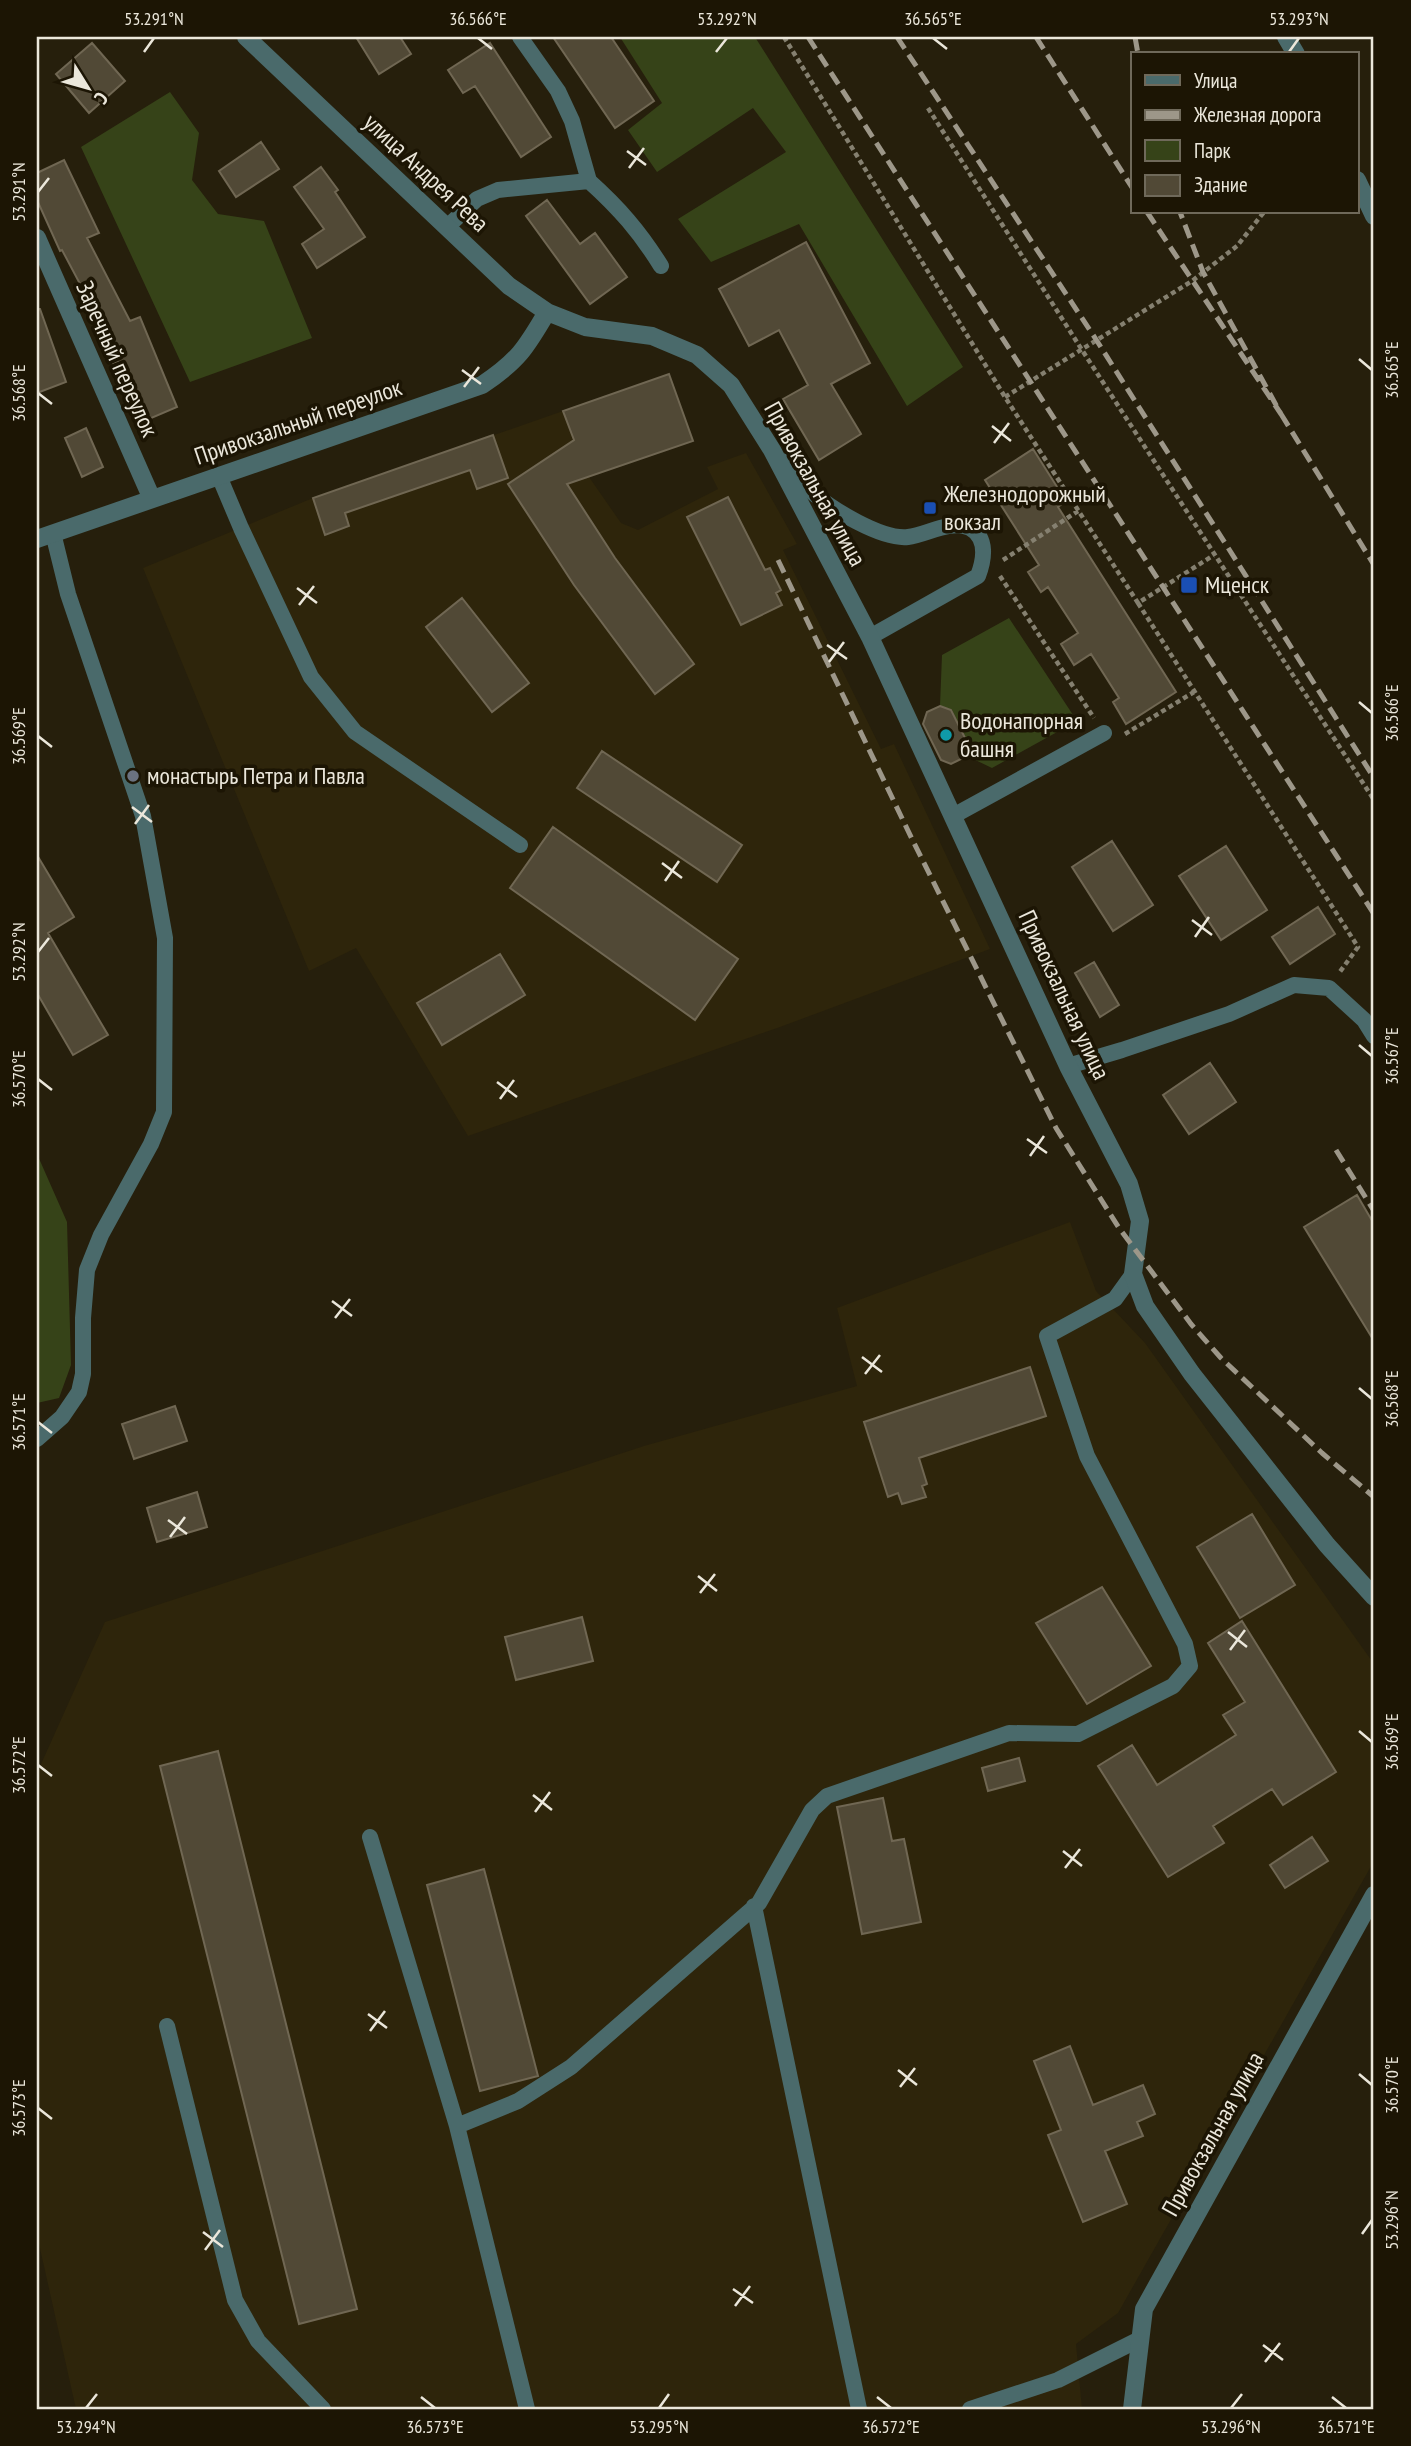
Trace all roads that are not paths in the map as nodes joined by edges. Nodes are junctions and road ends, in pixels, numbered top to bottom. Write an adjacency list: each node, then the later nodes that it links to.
1 (246, 37): 6 (street, улица Андрея Рева)
2 (520, 37): 3 (lane)
3 (589, 181): 6 (lane); 8 (lane)
4 (1358, 182): 5 (street)
5 (1374, 216)
6 (447, 227): 9 (street, улица Андрея Рева)
7 (37, 238): 13 (street, Заречный переулок)
8 (661, 266)
9 (547, 312): 10 (street, улица Андрея Рева); 12 (street, Привокзальный переулок)
10 (731, 385): 11 (street, Привокзальная улица)
11 (772, 450): 15 (street, Привокзальная улица); 15 (lane)
12 (219, 476): 13 (street, Привокзальный переулок); 18 (lane)
13 (152, 499): 14 (street, Привокзальный переулок)
14 (45, 536): 22 (lane)
15 (870, 637): 17 (street, Привокзальная улица)
16 (1104, 733): 17 (lane)
17 (953, 816): 20 (street, Привокзальная улица)
18 (520, 845)
19 (1374, 1036): 20 (lane)
20 (1068, 1066): 21 (street, Привокзальная улица)
21 (1133, 1274): 23 (street, Привокзальная улица); 26 (lane)
22 (37, 1439)
23 (1374, 1597)
24 (370, 1837): 28 (lane)
25 (1374, 1895): 29 (street, Привокзальная улица)
26 (754, 1906): 28 (lane); 32 (lane)
27 (167, 2026): 30 (lane)
28 (457, 2126): 31 (lane)
29 (1140, 2339): 33 (lane); 34 (street, Привокзальная улица)
30 (323, 2409)
31 (527, 2409)
32 (859, 2409)
33 (970, 2409)
34 (1132, 2409)

